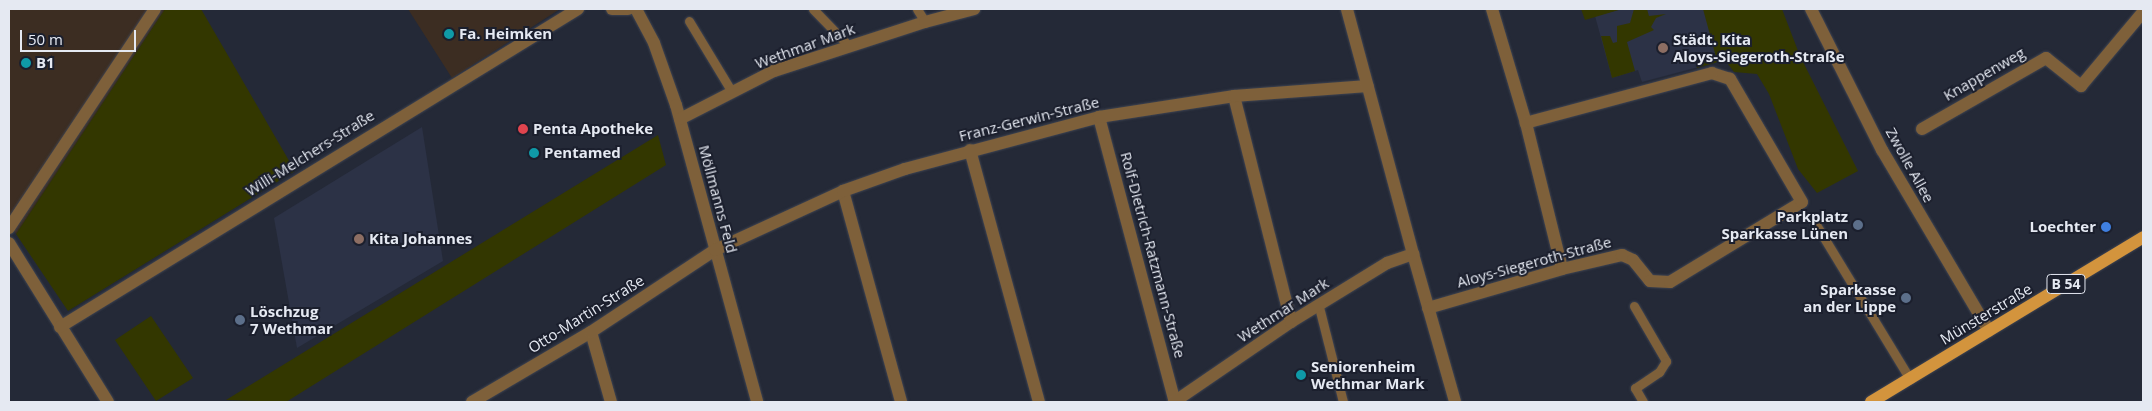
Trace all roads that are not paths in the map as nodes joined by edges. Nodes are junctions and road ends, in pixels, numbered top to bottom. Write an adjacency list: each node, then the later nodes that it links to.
1 (154, 9): 26 (street)
2 (578, 9): 36 (street, Willi-Melchers-Straße)
3 (612, 9): 4 (street)
4 (628, 9)
5 (636, 9): 20 (street, Möllmanns Feld)
6 (813, 9): 15 (lane)
7 (917, 9): 14 (lane)
8 (974, 9): 14 (street, Wethmar Mark)
9 (1347, 9): 16 (street)
10 (1492, 9): 21 (street)
11 (1811, 9): 37 (street, Zwolle Allee)
12 (2143, 12): 22 (street, Knappenweg)
13 (689, 20): 17 (lane)
14 (925, 22): 15 (street, Wethmar Mark)
15 (848, 46): 17 (street, Wethmar Mark)
16 (1368, 86): 18 (street, Franz-Gerwin-Straße); 30 (street)
17 (732, 92): 20 (street, Wethmar Mark)
18 (1234, 96): 19 (street, Franz-Gerwin-Straße); 35 (street)
19 (1099, 117): 23 (street, Franz-Gerwin-Straße); 47 (street, Rolf-Dietrich-Ratzmann-Straße)
20 (680, 119): 29 (street, Möllmanns Feld)
21 (1526, 123): 31 (street); 31 (street, Aloys-Siegeroth-Straße)
22 (1922, 129)
23 (970, 150): 24 (street, Franz-Gerwin-Straße); 46 (street)
24 (843, 191): 29 (street, Franz-Gerwin-Straße); 45 (street)
25 (1815, 223): 39 (lane)
26 (9, 228)
27 (2143, 237): 37 (main road, Münsterstraße / B 54)
28 (9, 243): 36 (street)
29 (715, 250): 38 (street, Otto-Martin-Straße); 44 (street, Möllmanns Feld)
30 (1413, 254): 33 (street, Wethmar Mark); 34 (street)
31 (1562, 269): 34 (street, Aloys-Siegeroth-Straße)
32 (1634, 306): 49 (lane)
33 (1319, 307): 35 (street, Wethmar Mark); 48 (lane)
34 (1428, 308): 40 (street)
35 (1290, 322): 47 (street, Wethmar Mark)
36 (60, 327): 41 (street)
37 (1989, 331): 39 (main road, Münsterstraße / B 54)
38 (591, 332): 42 (street, Otto-Martin-Straße); 43 (street)
39 (1910, 379): 50 (main road, Münsterstraße / B 54)
40 (1455, 401)
41 (108, 402)
42 (473, 402)
43 (611, 402)
44 (757, 402)
45 (901, 402)
46 (1039, 402)
47 (1175, 402)
48 (1343, 402)
49 (1643, 402)
50 (1871, 402)

